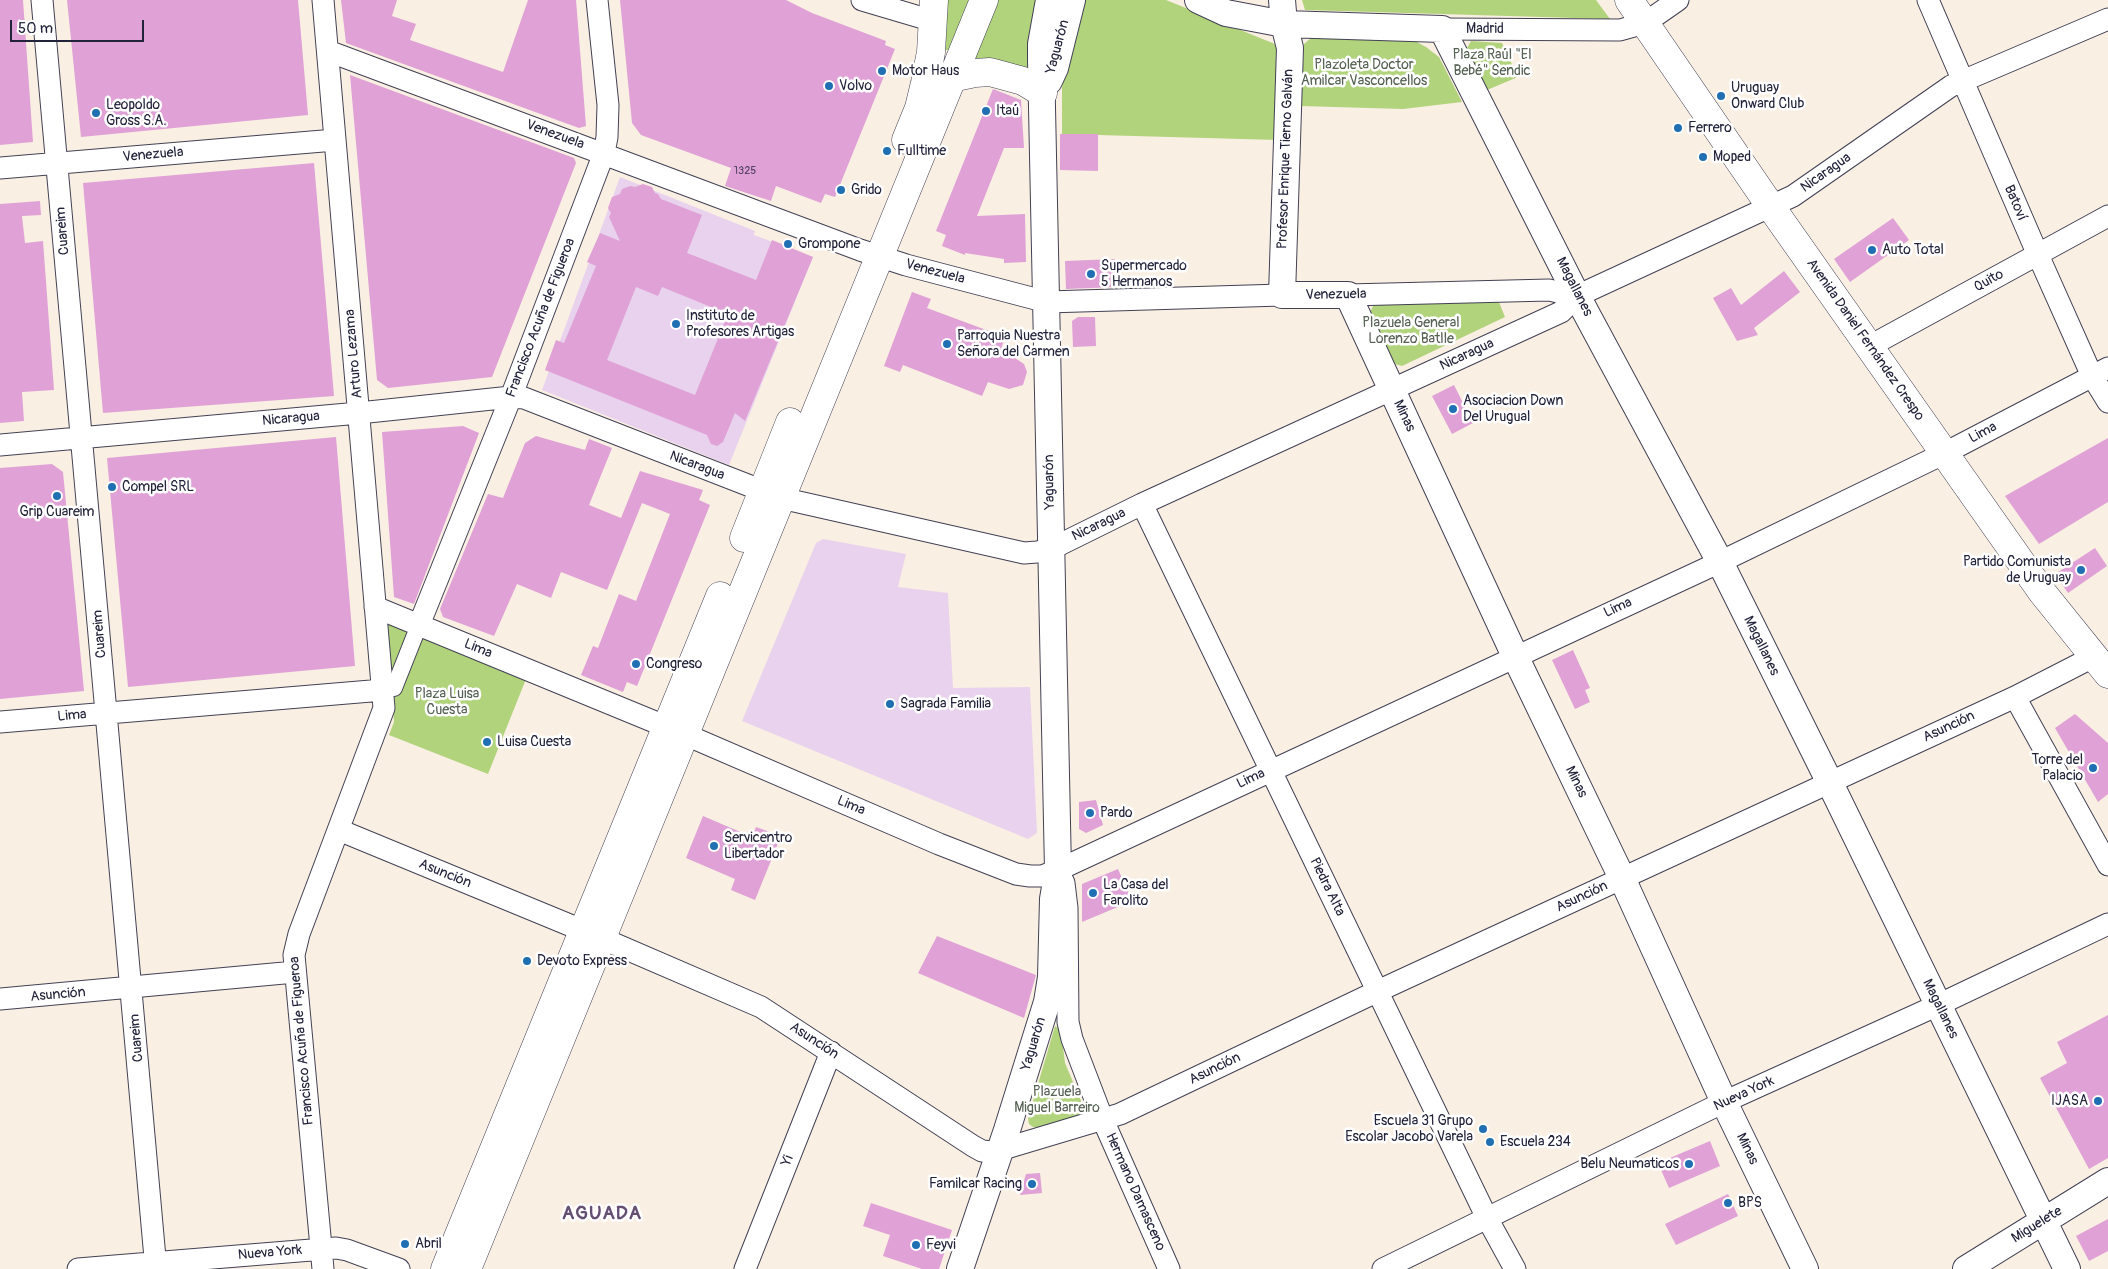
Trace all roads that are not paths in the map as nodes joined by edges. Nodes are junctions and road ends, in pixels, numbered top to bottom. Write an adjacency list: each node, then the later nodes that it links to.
1 (42, 0): 23 (street, Cuareim)
2 (324, 0): 17 (street, Arturo Lezama)
3 (597, 0): 22 (street, Francisco Acuña de Figueroa)
4 (862, 0): 12 (street)
5 (984, 0): 18 (main road)
6 (1048, 0): 20 (street, Yaguarón)
7 (1072, 0): 20 (street, Yaguarón)
8 (1198, 0): 13 (street, Madrid)
9 (1629, 0): 15 (main road, Avenida Daniel Fernández Crespo)
10 (1678, 0): 15 (street, Madrid)
11 (1928, 0): 19 (street, Batoví)
12 (933, 11): 27 (main road)
13 (1283, 12): 16 (street, Madrid); 30 (street, Profesor Enrique Tierno Galván)
14 (2108, 18): 19 (street, Nicaragua)
15 (1645, 23): 16 (street, Madrid); 25 (main road, Avenida Daniel Fernández Crespo)
16 (1442, 29): 31 (street, Magallanes)
17 (328, 51): 21 (street, Arturo Lezama); 22 (street, Venezuela)
18 (951, 78): 20 (main road); 27 (main road)
19 (1963, 81): 25 (street, Nicaragua); 28 (street, Batoví)
20 (1043, 94): 32 (street, Yaguarón)
21 (335, 140): 23 (street, Venezuela); 38 (street, Arturo Lezama)
22 (604, 154): 27 (street, Venezuela); 36 (street, Francisco Acuña de Figueroa)
23 (57, 163): 24 (street, Venezuela); 39 (street, Cuareim)
24 (0, 168)
25 (1771, 207): 31 (street, Nicaragua); 33 (main road, Avenida Daniel Fernández Crespo)
26 (2108, 216): 28 (street, Quito)
27 (869, 253): 32 (street, Venezuela); 42 (main road)
28 (2038, 255): 33 (street, Quito); 34 (street, Batoví)
29 (1348, 295): 30 (street, Venezuela); 31 (street, Venezuela); 35 (street, Minas)
30 (1282, 296): 32 (street, Venezuela)
31 (1578, 296): 35 (street, Nicaragua); 45 (street, Magallanes)
32 (1047, 302): 44 (street, Yaguarón)
33 (1870, 346): 41 (main road, Avenida Daniel Fernández Crespo)
34 (2100, 372): 37 (street, Batoví); 41 (street, Lima)
35 (1391, 390): 43 (street, Nicaragua); 48 (street, Minas)
36 (511, 397): 38 (street, Nicaragua); 42 (street, Nicaragua); 47 (street, Francisco Acuña de Figueroa)
37 (2108, 402)
38 (359, 413): 39 (street, Nicaragua); 46 (street, Arturo Lezama)
39 (82, 438): 40 (street, Nicaragua); 52 (street, Cuareim)
40 (0, 445)
41 (1944, 453): 45 (street, Lima); 49 (main road, Avenida Daniel Fernández Crespo)
42 (772, 495): 44 (street, Nicaragua); 54 (main road)
43 (1142, 504): 44 (street, Nicaragua); 55 (street, Piedra Alta)
44 (1052, 548): 59 (street, Yaguarón)
45 (1720, 562): 48 (street, Lima); 56 (street, Magallanes)
46 (375, 607): 47 (street, Lima); 51 (street, Arturo Lezama)
47 (419, 626): 51 (street); 54 (street, Lima)
48 (1515, 656): 55 (street, Lima); 60 (street, Minas)
49 (2101, 666): 50 (street, Asunción)
50 (2014, 697): 56 (street, Asunción); 58 (street)
51 (383, 699): 52 (street, Lima); 57 (street, Francisco Acuña de Figueroa)
52 (107, 712): 53 (street, Lima); 64 (street, Cuareim)
53 (0, 722)
54 (675, 730): 59 (street, Lima); 62 (main road)
55 (1270, 770): 59 (street, Lima); 65 (street, Piedra Alta)
56 (1829, 781): 60 (street, Asunción); 67 (street, Magallanes)
57 (339, 830): 62 (street, Asunción); 63 (street, Francisco Acuña de Figueroa)
58 (2108, 865)
59 (1058, 870): 68 (street, Yaguarón); 72 (street, Yaguarón)
60 (1622, 878): 65 (street, Asunción); 70 (street, Minas)
61 (2108, 924): 67 (street, Nueva York)
62 (592, 934): 69 (street, Asunción); 80 (main road); 81 (main road)
63 (295, 972): 64 (street, Asunción); 76 (street, Francisco Acuña de Figueroa)
64 (132, 988): 66 (street, Asunción); 77 (street, Cuareim)
65 (1378, 991): 71 (street, Asunción); 74 (street, Piedra Alta)
66 (0, 1000)
67 (1938, 1005): 70 (street, Nueva York); 75 (street, Magallanes)
68 (1069, 1030): 71 (street, Hermano Damasceno)
69 (831, 1052): 72 (street, Asunción); 82 (street, Yi)
70 (1724, 1102): 74 (street, Nueva York); 87 (street, Minas)
71 (1103, 1120): 72 (street, Asunción); 84 (street, Hermano Damasceno)
72 (1001, 1151): 83 (street, Yaguarón)
73 (2108, 1182): 75 (street, Miguelete)
74 (1487, 1218): 85 (street, Nueva York); 86 (street, Piedra Alta)
75 (2043, 1222): 88 (street, Miguelete); 89 (street, Magallanes)
76 (322, 1259): 77 (street, Nueva York); 79 (street, Nueva York)
77 (156, 1266): 78 (street, Nueva York)
78 (78, 1269)
79 (399, 1269)
80 (445, 1269)
81 (467, 1269)
82 (745, 1269)
83 (960, 1269)
84 (1169, 1269)
85 (1383, 1269)
86 (1515, 1269)
87 (1805, 1269)
88 (1966, 1269)
89 (2067, 1269)

